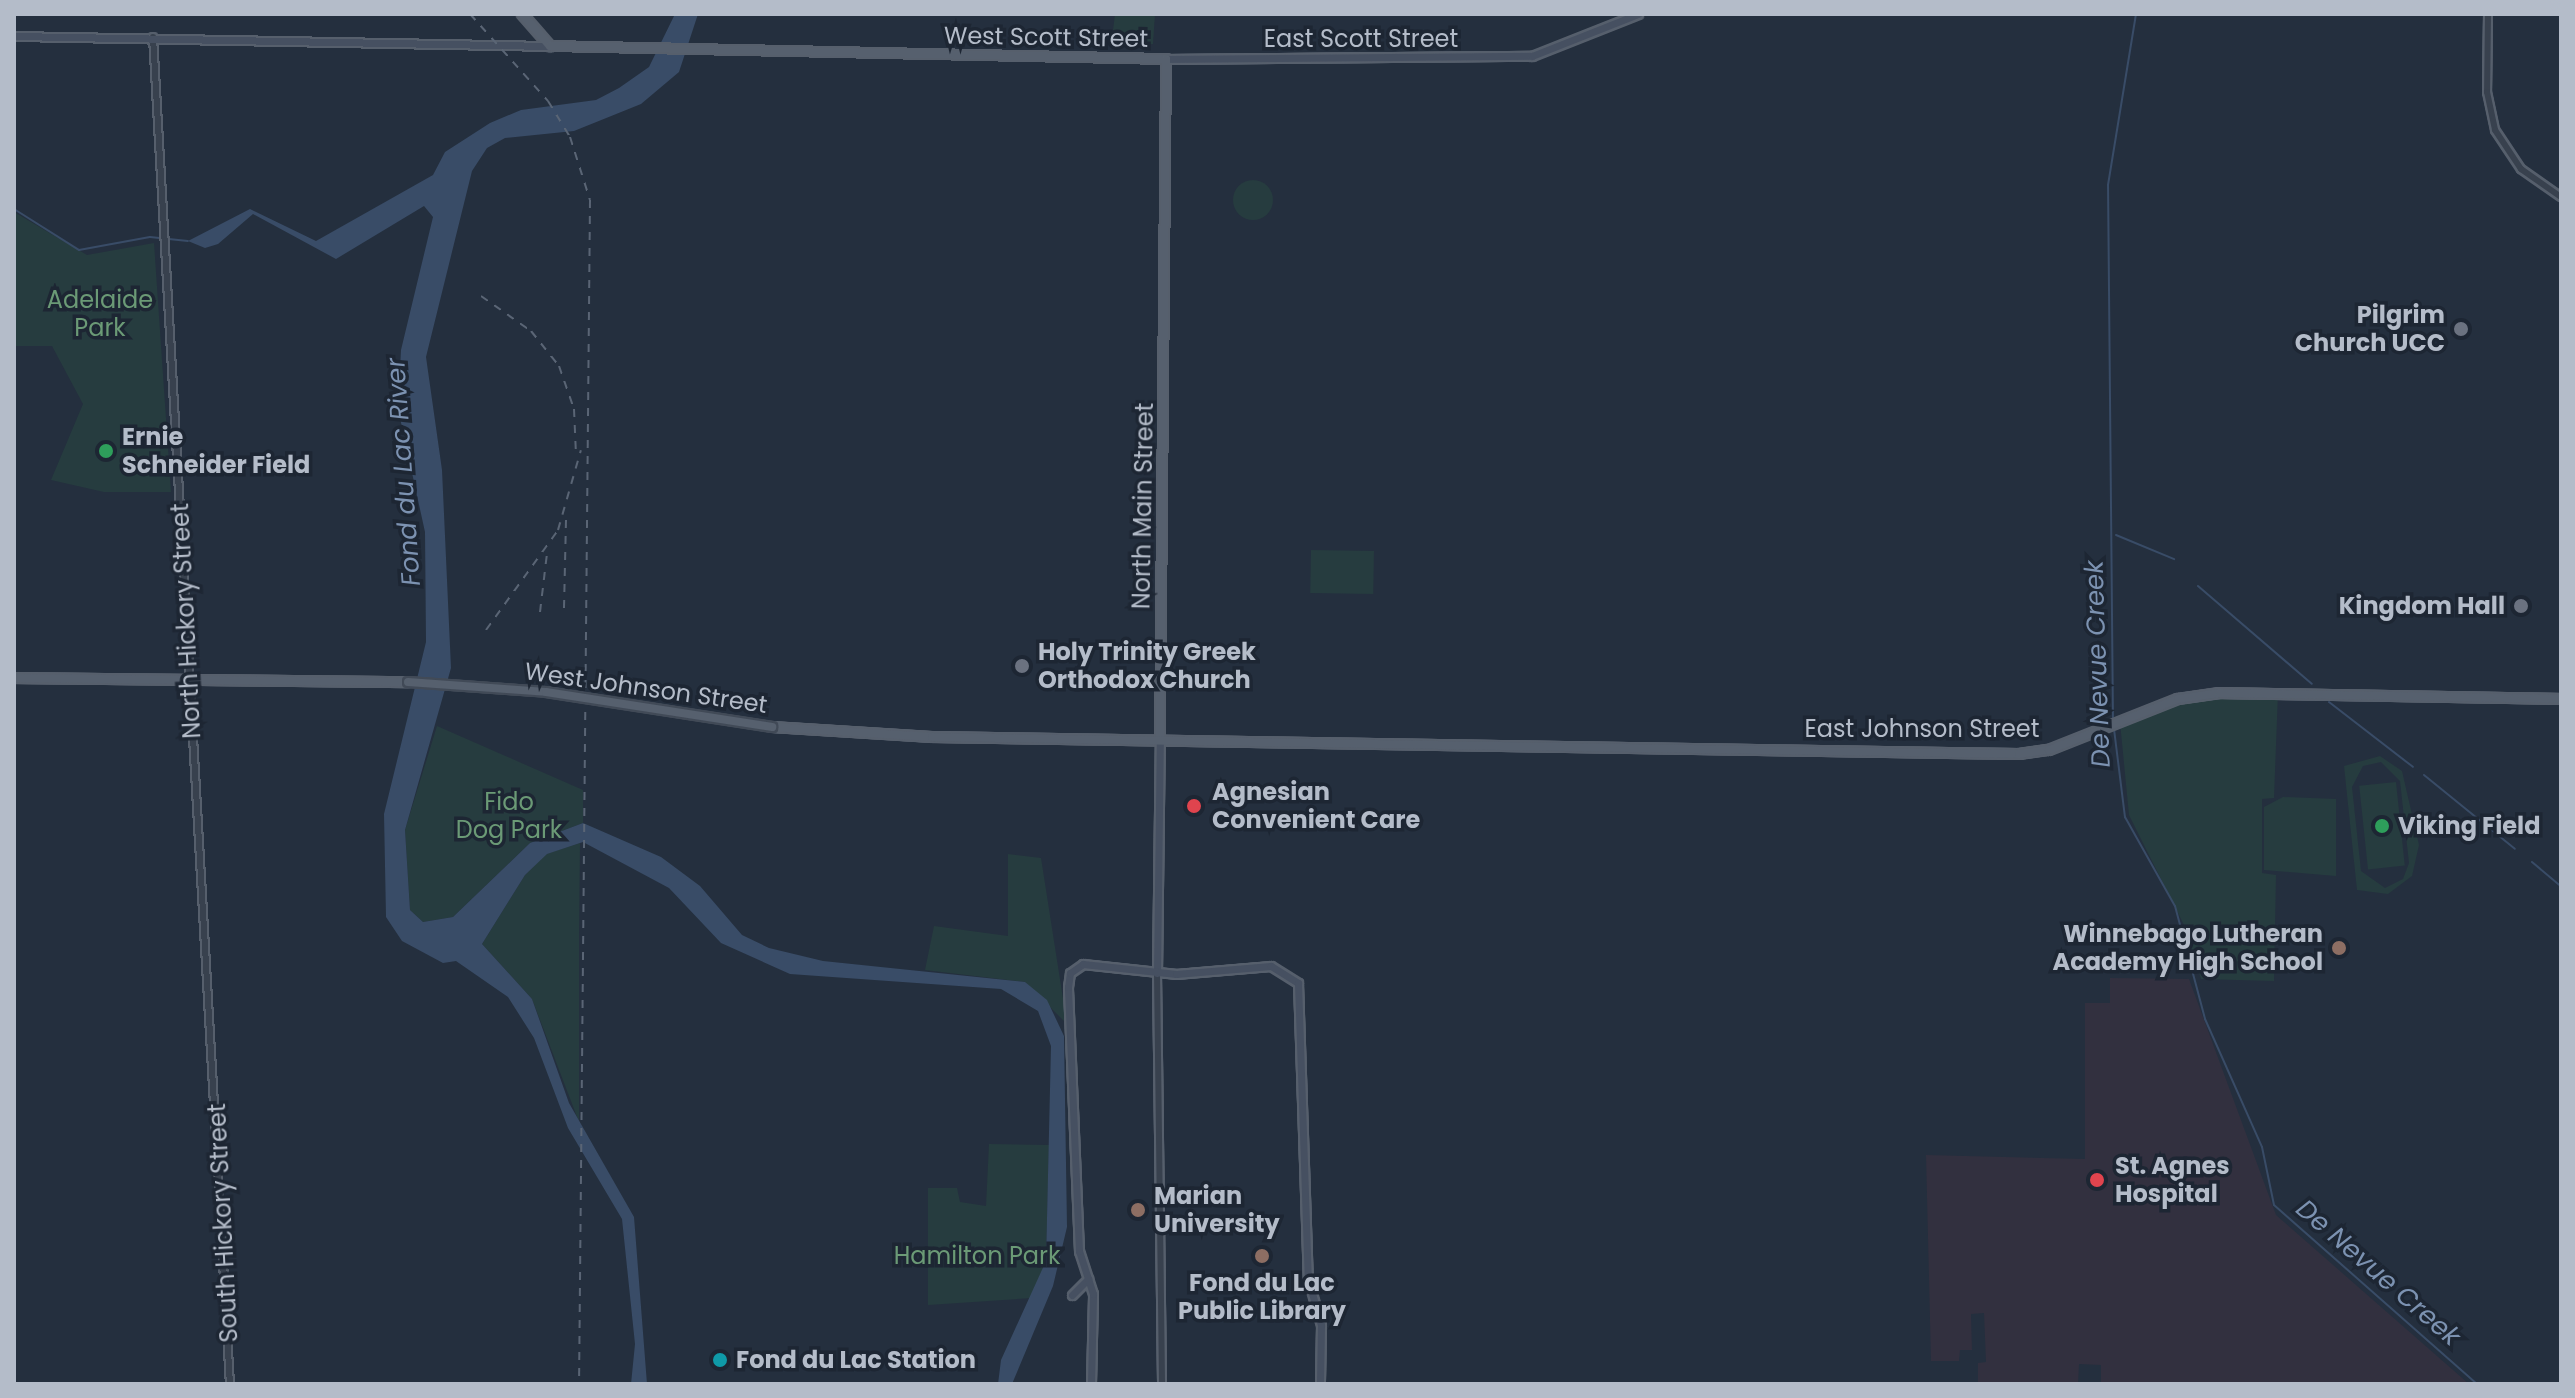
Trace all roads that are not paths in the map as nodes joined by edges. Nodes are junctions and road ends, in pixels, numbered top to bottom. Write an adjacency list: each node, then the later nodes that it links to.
1 (522, 14): 6 (main road)
2 (1638, 14): 7 (main road, East Scott Street)
3 (2488, 14): 8 (street)
4 (14, 36): 5 (main road, West Scott Street)
5 (153, 37): 6 (main road, West Scott Street); 10 (street, North Hickory Street)
6 (550, 46): 7 (main road, West Scott Street)
7 (1166, 59): 12 (main road, North Main Street)
8 (2561, 197)
9 (14, 678): 10 (main road, West Johnson Street)
10 (190, 678): 12 (main road, West Johnson Street, bridge); 18 (street, North Hickory Street)
11 (2561, 699): 13 (main road, East Johnson Street)
12 (1160, 739): 13 (main road, West Johnson Street); 14 (main road, North Main Street)
13 (1272, 743)
14 (1157, 957): 15 (main road); 16 (main road, North Main Street); 17 (main road)
15 (1123, 967): 16 (main road); 19 (main road)
16 (1157, 973): 17 (main road); 23 (street, North Main Street)
17 (1176, 974): 24 (main road)
18 (214, 1062): 21 (street, South Hickory Street)
19 (1088, 1276): 20 (main road); 22 (main road)
20 (1072, 1295)
21 (230, 1384)
22 (1091, 1384)
23 (1162, 1384)
24 (1320, 1384)

